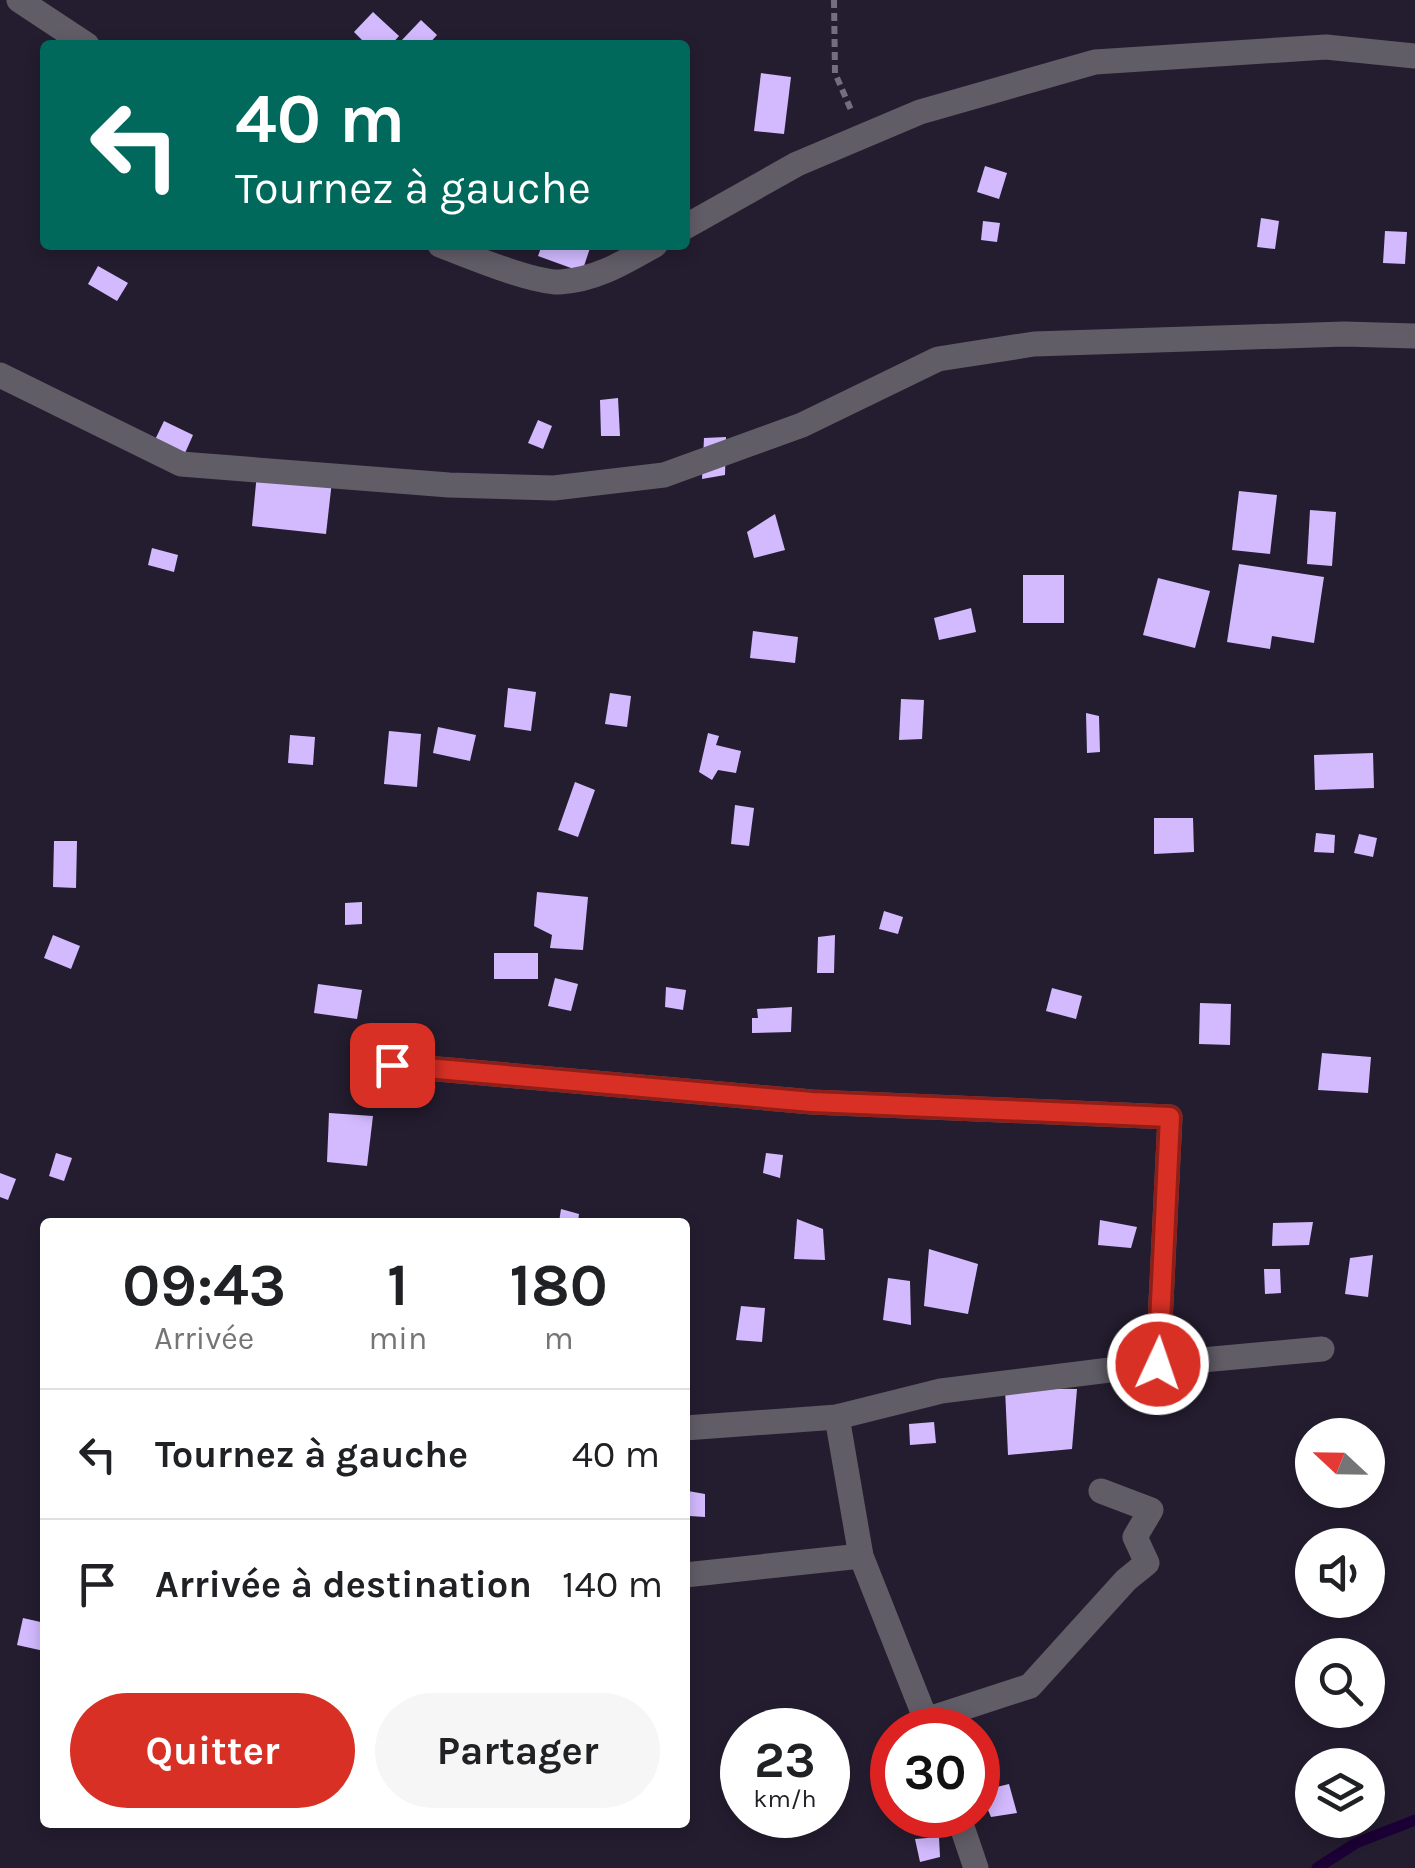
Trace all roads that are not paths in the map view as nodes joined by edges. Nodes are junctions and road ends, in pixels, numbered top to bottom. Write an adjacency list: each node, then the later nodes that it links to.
1 (19, 0): 2 (street)
2 (79, 40)
3 (1415, 56): 4 (street)
4 (690, 225)
5 (453, 250): 6 (street)
6 (646, 250)
7 (1415, 336): 8 (street)
8 (0, 375)
9 (392, 1065): 11 (street)
10 (1322, 1349): 11 (street)
11 (1158, 1364): 12 (street)
12 (837, 1417): 13 (street); 15 (street)
13 (690, 1428)
14 (1101, 1490): 18 (street)
15 (861, 1556): 16 (street); 17 (street)
16 (690, 1574)
17 (920, 1708)
18 (972, 1708)
19 (966, 1838): 20 (street)
20 (976, 1868)

